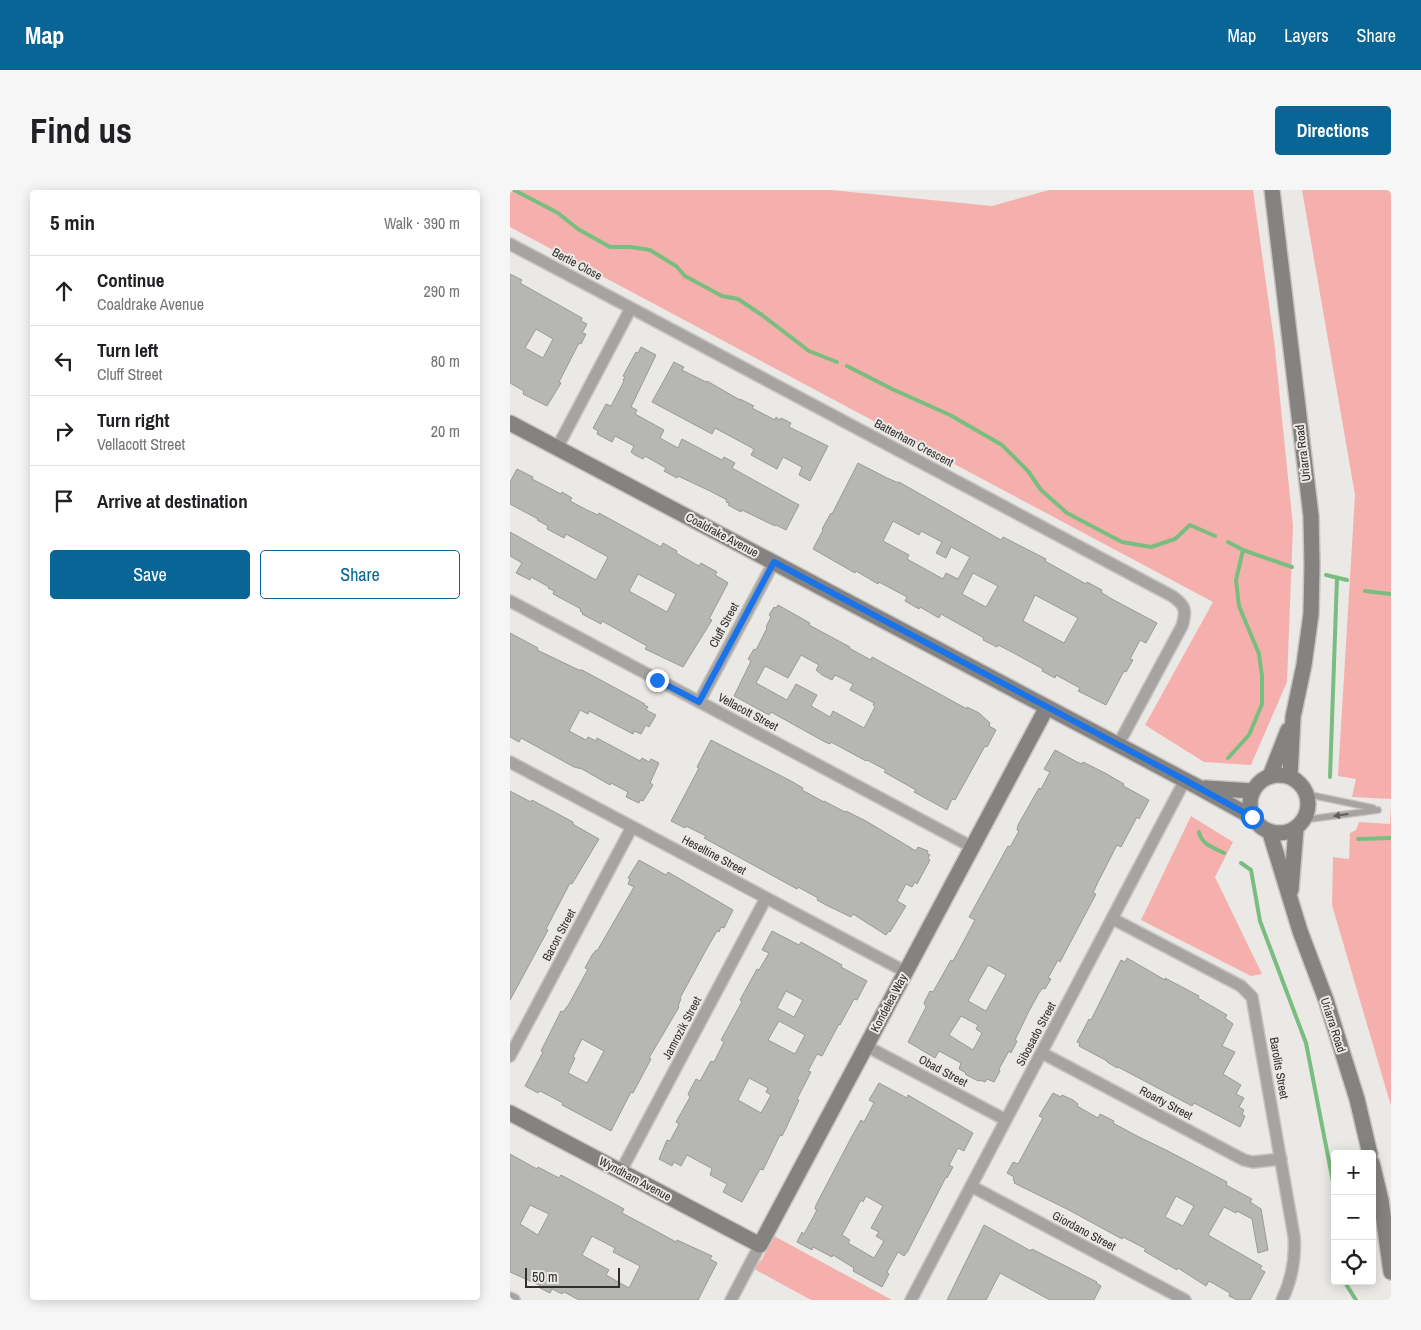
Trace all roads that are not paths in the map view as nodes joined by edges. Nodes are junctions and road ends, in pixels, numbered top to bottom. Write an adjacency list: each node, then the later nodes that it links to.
1 (1272, 190): 10 (street, Uriarra Road)
2 (510, 244): 3 (street, Bertie Close)
3 (631, 308): 5 (street); 11 (street, Batterham Crescent)
4 (510, 423): 5 (street, Coaldrake Avenue)
5 (557, 448): 6 (street, Coaldrake Avenue)
6 (774, 562): 8 (street, Cluff Street); 9 (street, Coaldrake Avenue)
7 (510, 601): 8 (street, Vellacott Street)
8 (699, 702): 22 (street, Vellacott Street)
9 (1047, 707): 11 (street, Coaldrake Avenue); 22 (street, Kondelea Way)
10 (1293, 717): 13 (street, Uriarra Road); 14 (street, Uriarra Road)
11 (1118, 745): 15 (street, Coaldrake Avenue)
12 (510, 762): 20 (street, Heseltine Street)
13 (1270, 776): 14 (street); 16 (street)
14 (1290, 777): 17 (street)
15 (1192, 784): 16 (street, Coaldrake Avenue); 18 (street, Coaldrake Avenue); 25 (street, Sibosado Street)
16 (1252, 792): 18 (street)
17 (1306, 794): 19 (street); 19 (lane, one-way to 19)
18 (1252, 817): 21 (street)
19 (1300, 824): 21 (street); 24 (street, Uriarra Road)
20 (632, 827): 23 (street, Heseltine Street); 29 (street, Bacon Street)
21 (1270, 833): 24 (street, Uriarra Road)
22 (972, 847): 26 (street, Kondelea Way)
23 (766, 898): 26 (street, Heseltine Street); 34 (street, Jamrozik Street)
24 (1291, 899): 32 (street, Uriarra Road)
25 (1113, 919): 28 (street, Sibosado Street); 33 (street, Barolits Street)
26 (906, 972): 27 (street, Kondelea Way)
27 (866, 1046): 31 (street, Obad Street); 37 (street, Kondelea Way)
28 (1042, 1053): 31 (street, Sibosado Street); 33 (street, Roarty Street)
29 (510, 1056)
30 (510, 1113): 34 (street, Wyndham Avenue)
31 (1006, 1120): 36 (street, Sibosado Street)
32 (1369, 1150)
33 (1281, 1159): 44 (street, Barolits Street)
34 (621, 1172): 37 (street, Wyndham Avenue)
35 (1376, 1179): 38 (street)
36 (971, 1186): 42 (street, Sibosado Street); 43 (street, Giordano Street)
37 (760, 1245): 41 (street, Kondelea Way)
38 (1391, 1272)
39 (510, 1298): 40 (street)
40 (514, 1300)
41 (731, 1300)
42 (911, 1300)
43 (1185, 1300)
44 (1282, 1300)

